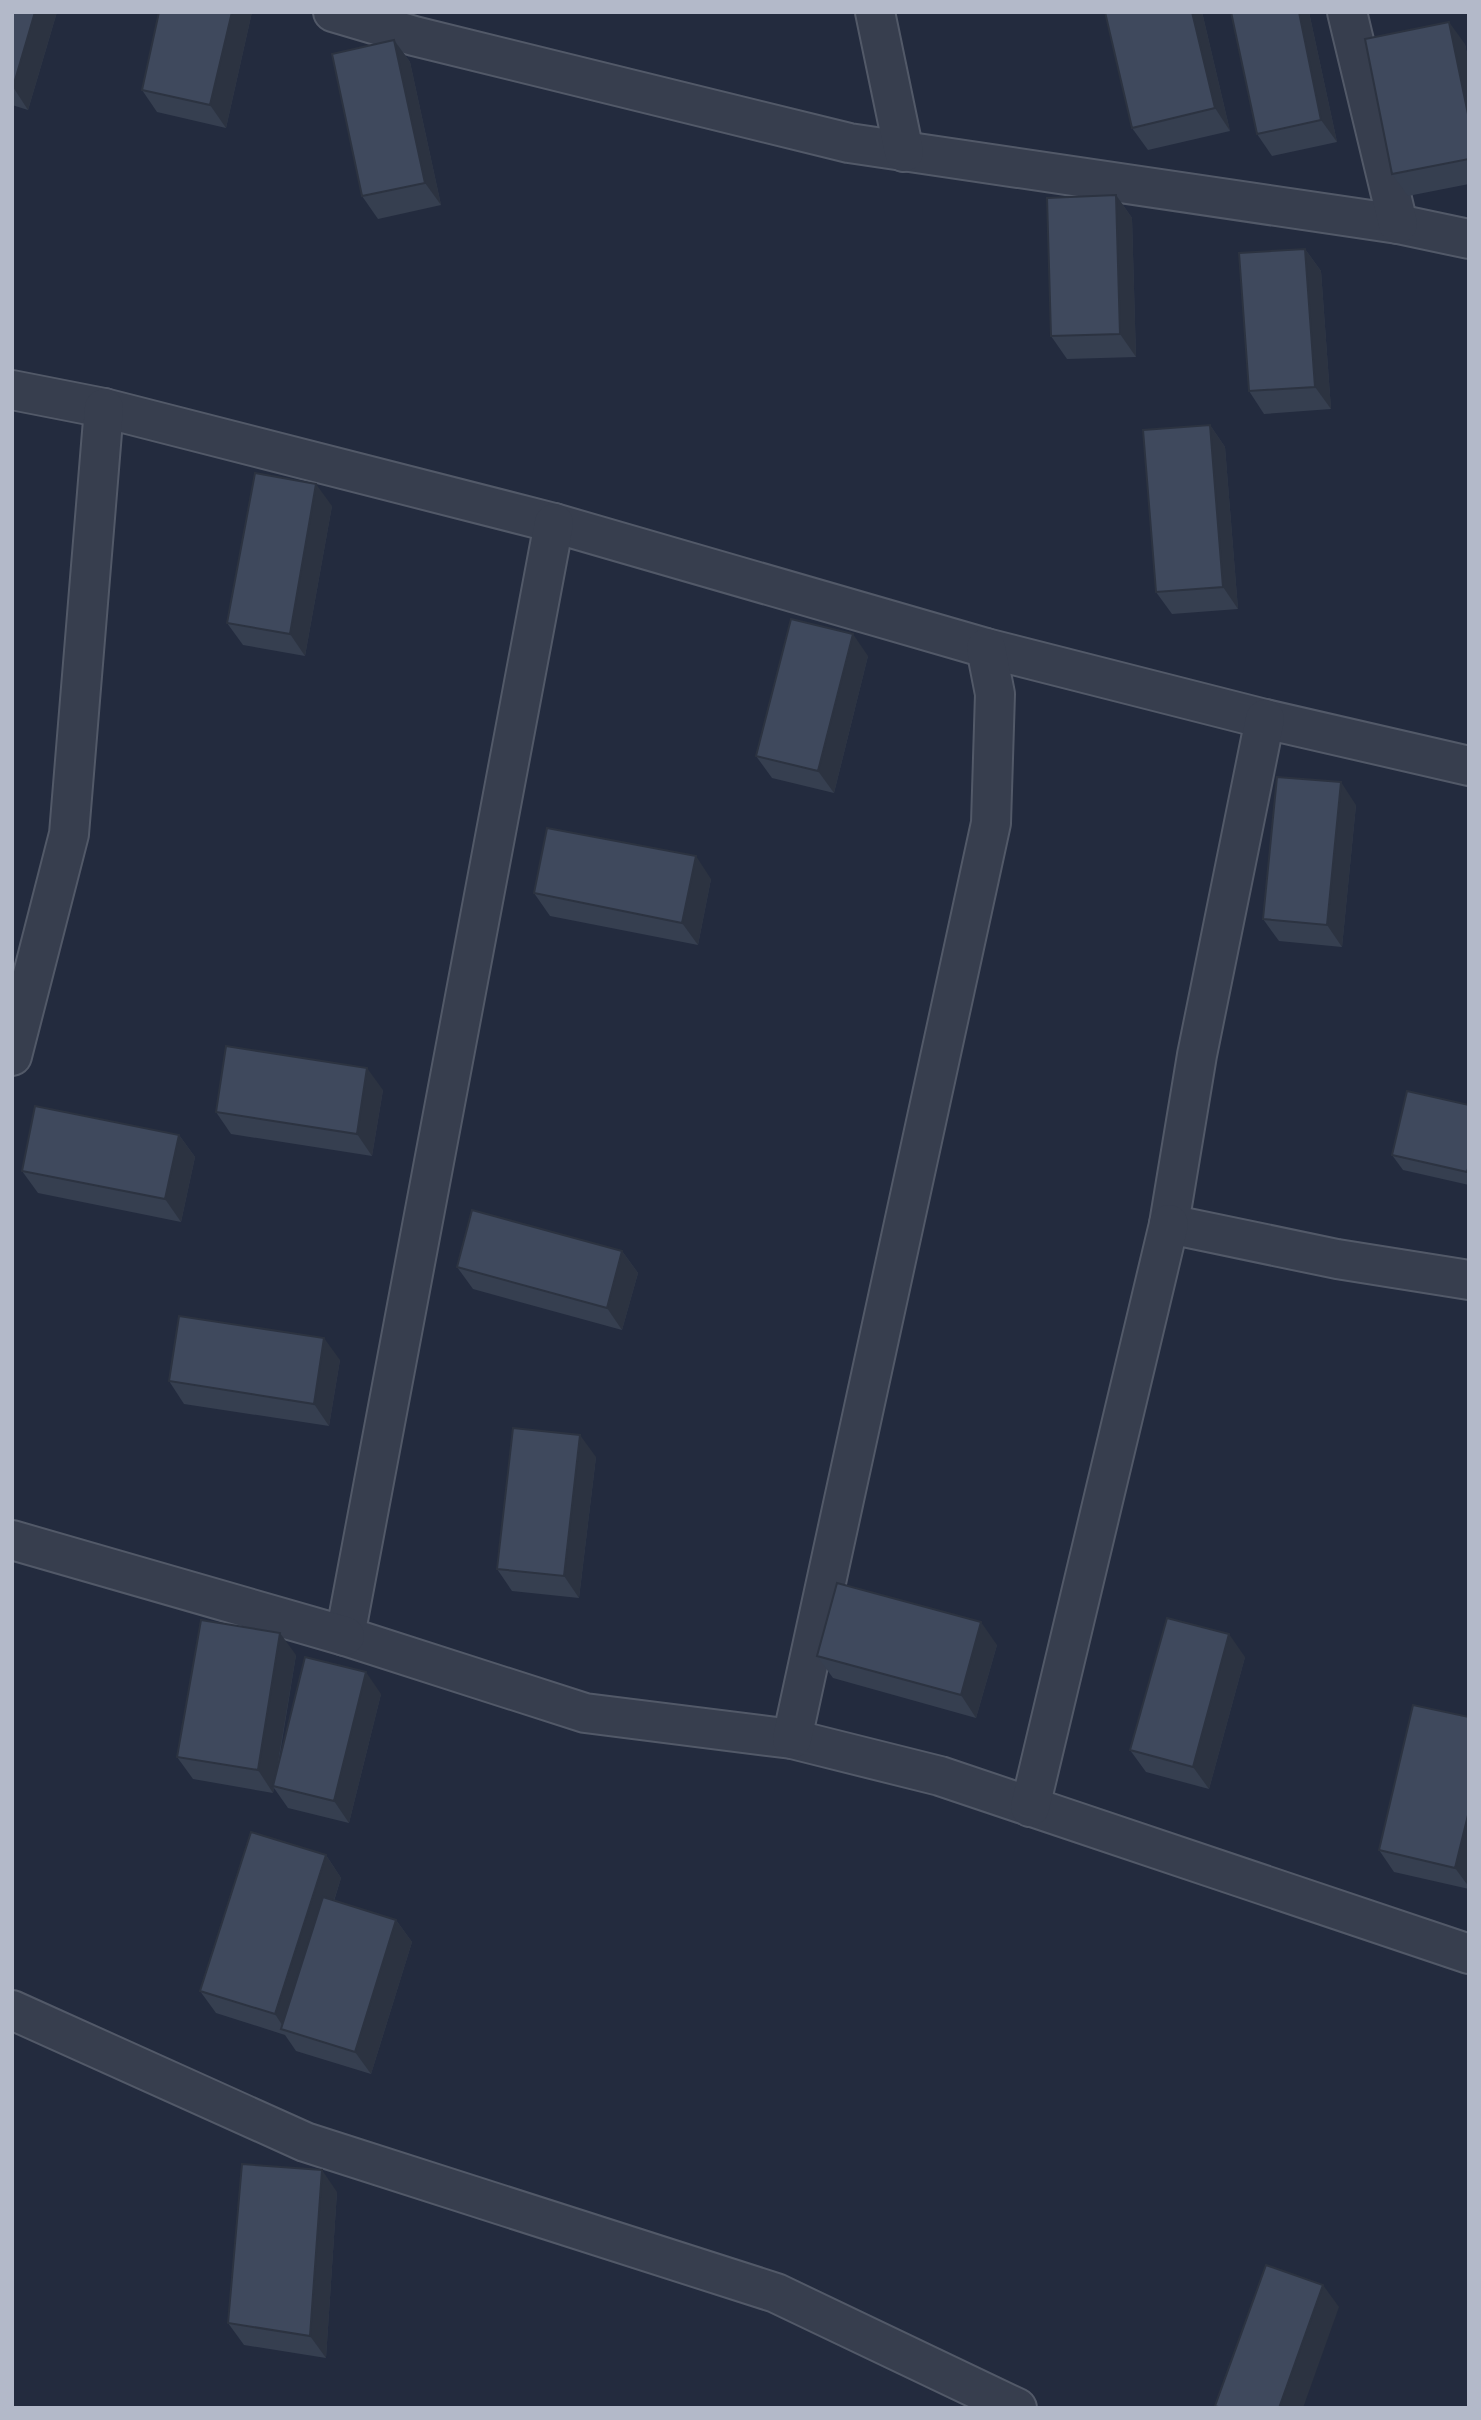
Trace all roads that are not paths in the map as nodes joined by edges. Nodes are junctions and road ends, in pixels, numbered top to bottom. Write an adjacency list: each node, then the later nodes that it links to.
1 (333, 12): 4 (street)
2 (875, 12): 5 (street)
3 (1347, 12): 6 (street)
4 (411, 24): 5 (street)
5 (904, 152): 6 (street)
6 (1398, 224): 7 (street)
7 (1469, 239)
8 (12, 390): 9 (street)
9 (104, 408): 10 (street); 14 (street)
10 (554, 523): 11 (street); 18 (street)
11 (986, 648): 12 (street); 19 (street)
12 (1265, 719): 13 (street); 15 (street)
13 (1469, 766)
14 (12, 1056)
15 (1169, 1224): 16 (street); 20 (street)
16 (1469, 1280)
17 (12, 1541): 18 (street)
18 (345, 1636): 19 (street)
19 (792, 1739): 20 (street)
20 (1030, 1807): 21 (street)
21 (1469, 1954)
22 (12, 2010): 23 (street)
23 (1017, 2408)

